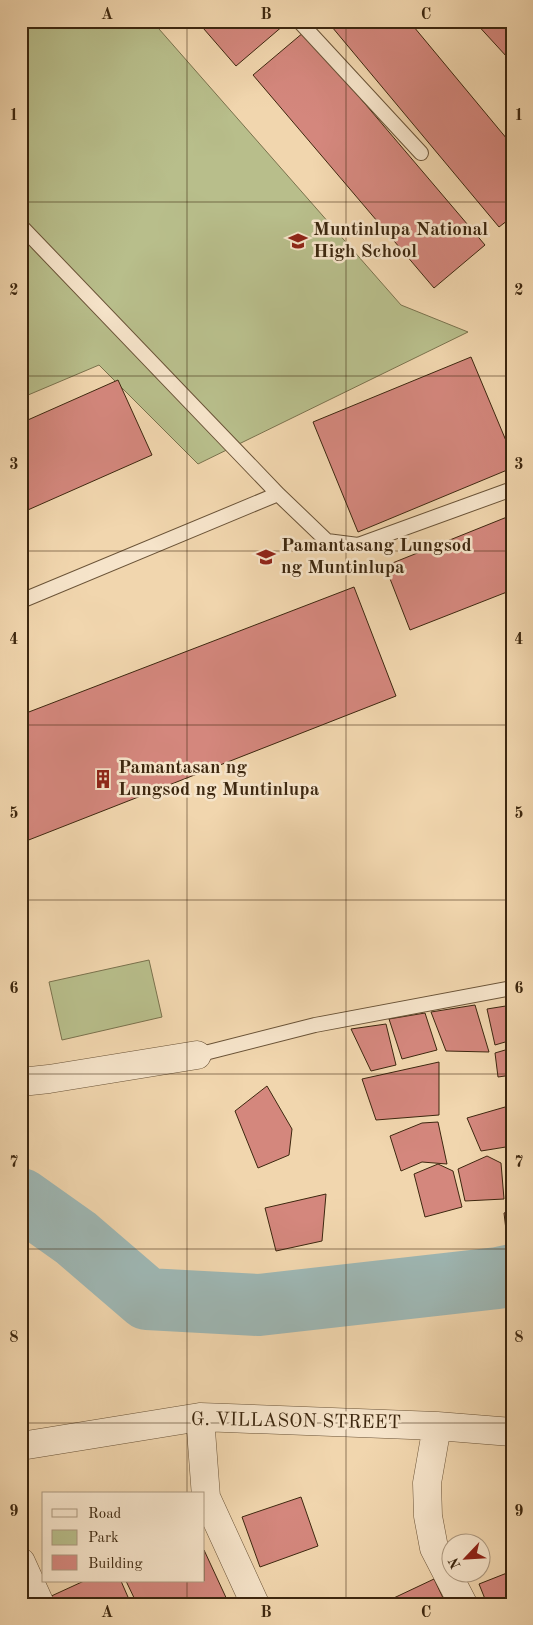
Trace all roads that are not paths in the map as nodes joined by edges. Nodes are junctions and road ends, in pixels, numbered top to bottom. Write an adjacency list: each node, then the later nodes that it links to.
1 (299, 21): 2 (lane)
2 (422, 153)
3 (21, 226): 5 (lane)
4 (512, 489): 5 (lane)
5 (278, 494): 6 (lane)
6 (21, 601)
7 (512, 988): 8 (lane)
8 (197, 1055): 9 (street)
9 (21, 1082)
10 (200, 1417): 11 (street, G. VILLASON STREET); 13 (street, G. VILLASON STREET); 16 (street)
11 (437, 1426): 12 (street, G. VILLASON STREET); 17 (street)
12 (512, 1432)
13 (21, 1446)
14 (21, 1562): 15 (street)
15 (40, 1604)
16 (255, 1604)
17 (462, 1604)

